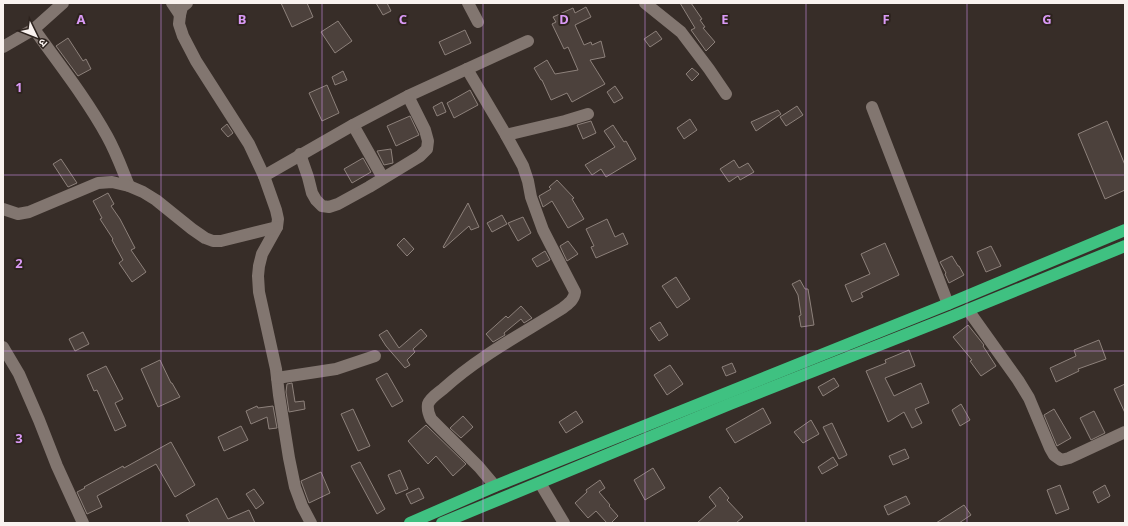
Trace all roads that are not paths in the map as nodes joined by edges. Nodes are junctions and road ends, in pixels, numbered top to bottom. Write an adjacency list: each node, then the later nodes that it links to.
1 (63, 3): 8 (street)
2 (172, 3): 6 (street)
3 (187, 3): 6 (street)
4 (468, 3): 7 (street)
5 (645, 3): 12 (street)
6 (180, 15): 19 (street)
7 (478, 22)
8 (34, 29): 10 (street); 21 (street)
9 (528, 41): 11 (street)
10 (3, 47)
11 (467, 69): 13 (street); 17 (street)
12 (726, 94)
13 (408, 96): 16 (street); 20 (street)
14 (872, 107): 26 (street)
15 (588, 114): 17 (street)
16 (353, 125): 18 (street); 20 (street)
17 (506, 135): 33 (street)
18 (300, 154): 19 (street); 20 (street)
19 (264, 176): 23 (street)
20 (383, 178)
21 (129, 186): 22 (street); 23 (street)
22 (3, 209)
23 (277, 227): 30 (street)
24 (1125, 230): 26 (highway)
25 (1125, 246): 27 (highway)
26 (948, 304): 33 (highway)
27 (968, 310): 31 (street); 32 (highway)
28 (4, 352): 35 (street)
29 (375, 356): 30 (street)
30 (277, 378): 36 (street)
31 (1125, 432)
32 (540, 483): 34 (street); 38 (highway)
33 (495, 486): 37 (highway)
34 (563, 522)
35 (83, 523)
36 (311, 523)
37 (410, 523)
38 (442, 523)

